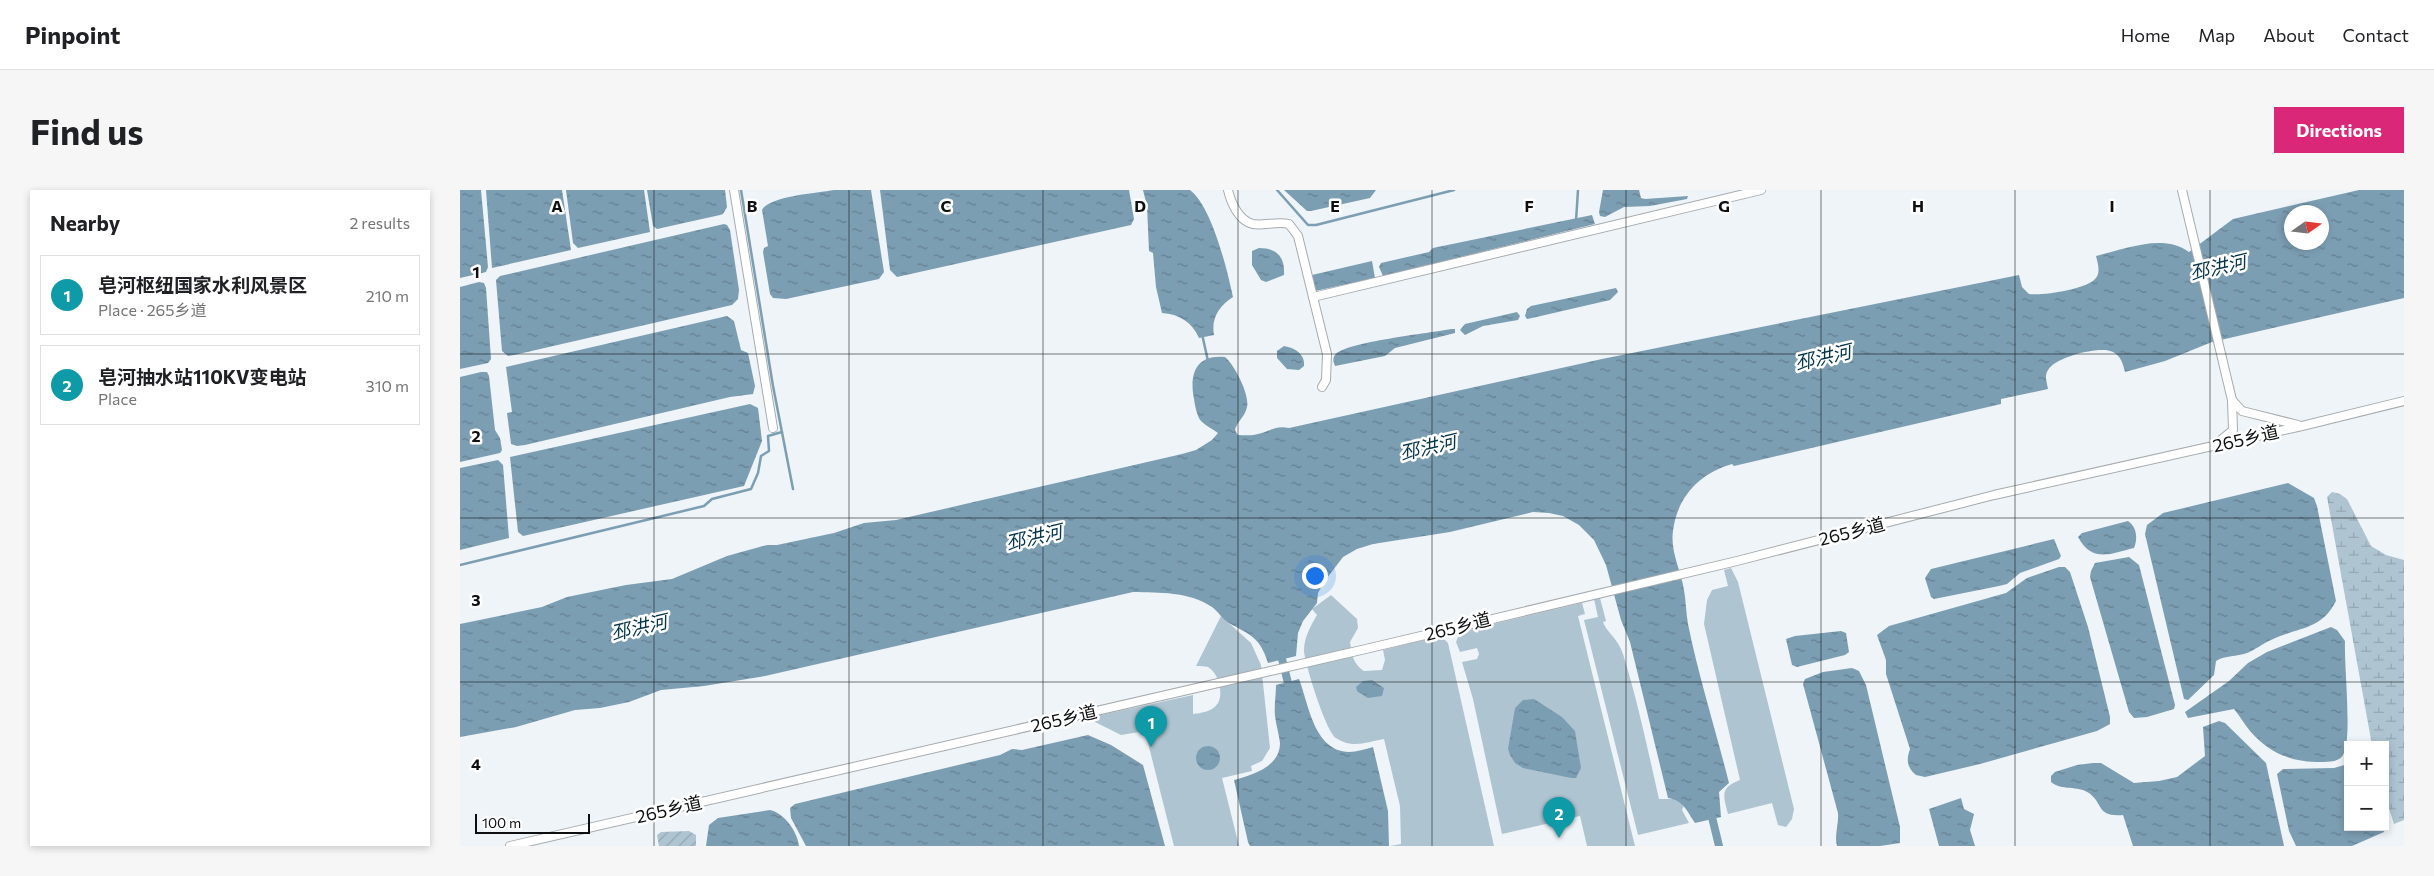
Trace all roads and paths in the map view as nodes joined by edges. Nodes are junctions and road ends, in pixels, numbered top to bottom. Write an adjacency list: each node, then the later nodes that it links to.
1 (734, 190): 10 (street)
2 (1228, 190): 5 (street)
3 (1761, 190): 5 (street)
4 (2182, 190): 7 (street)
5 (1313, 296): 6 (street)
6 (1322, 387)
7 (2232, 400): 9 (street); 11 (street)
8 (2404, 401): 9 (street, 265乡道)
9 (2302, 426): 11 (street, 265乡道)
10 (772, 428)
11 (2214, 446): 12 (street, 265乡道)
12 (510, 846)

